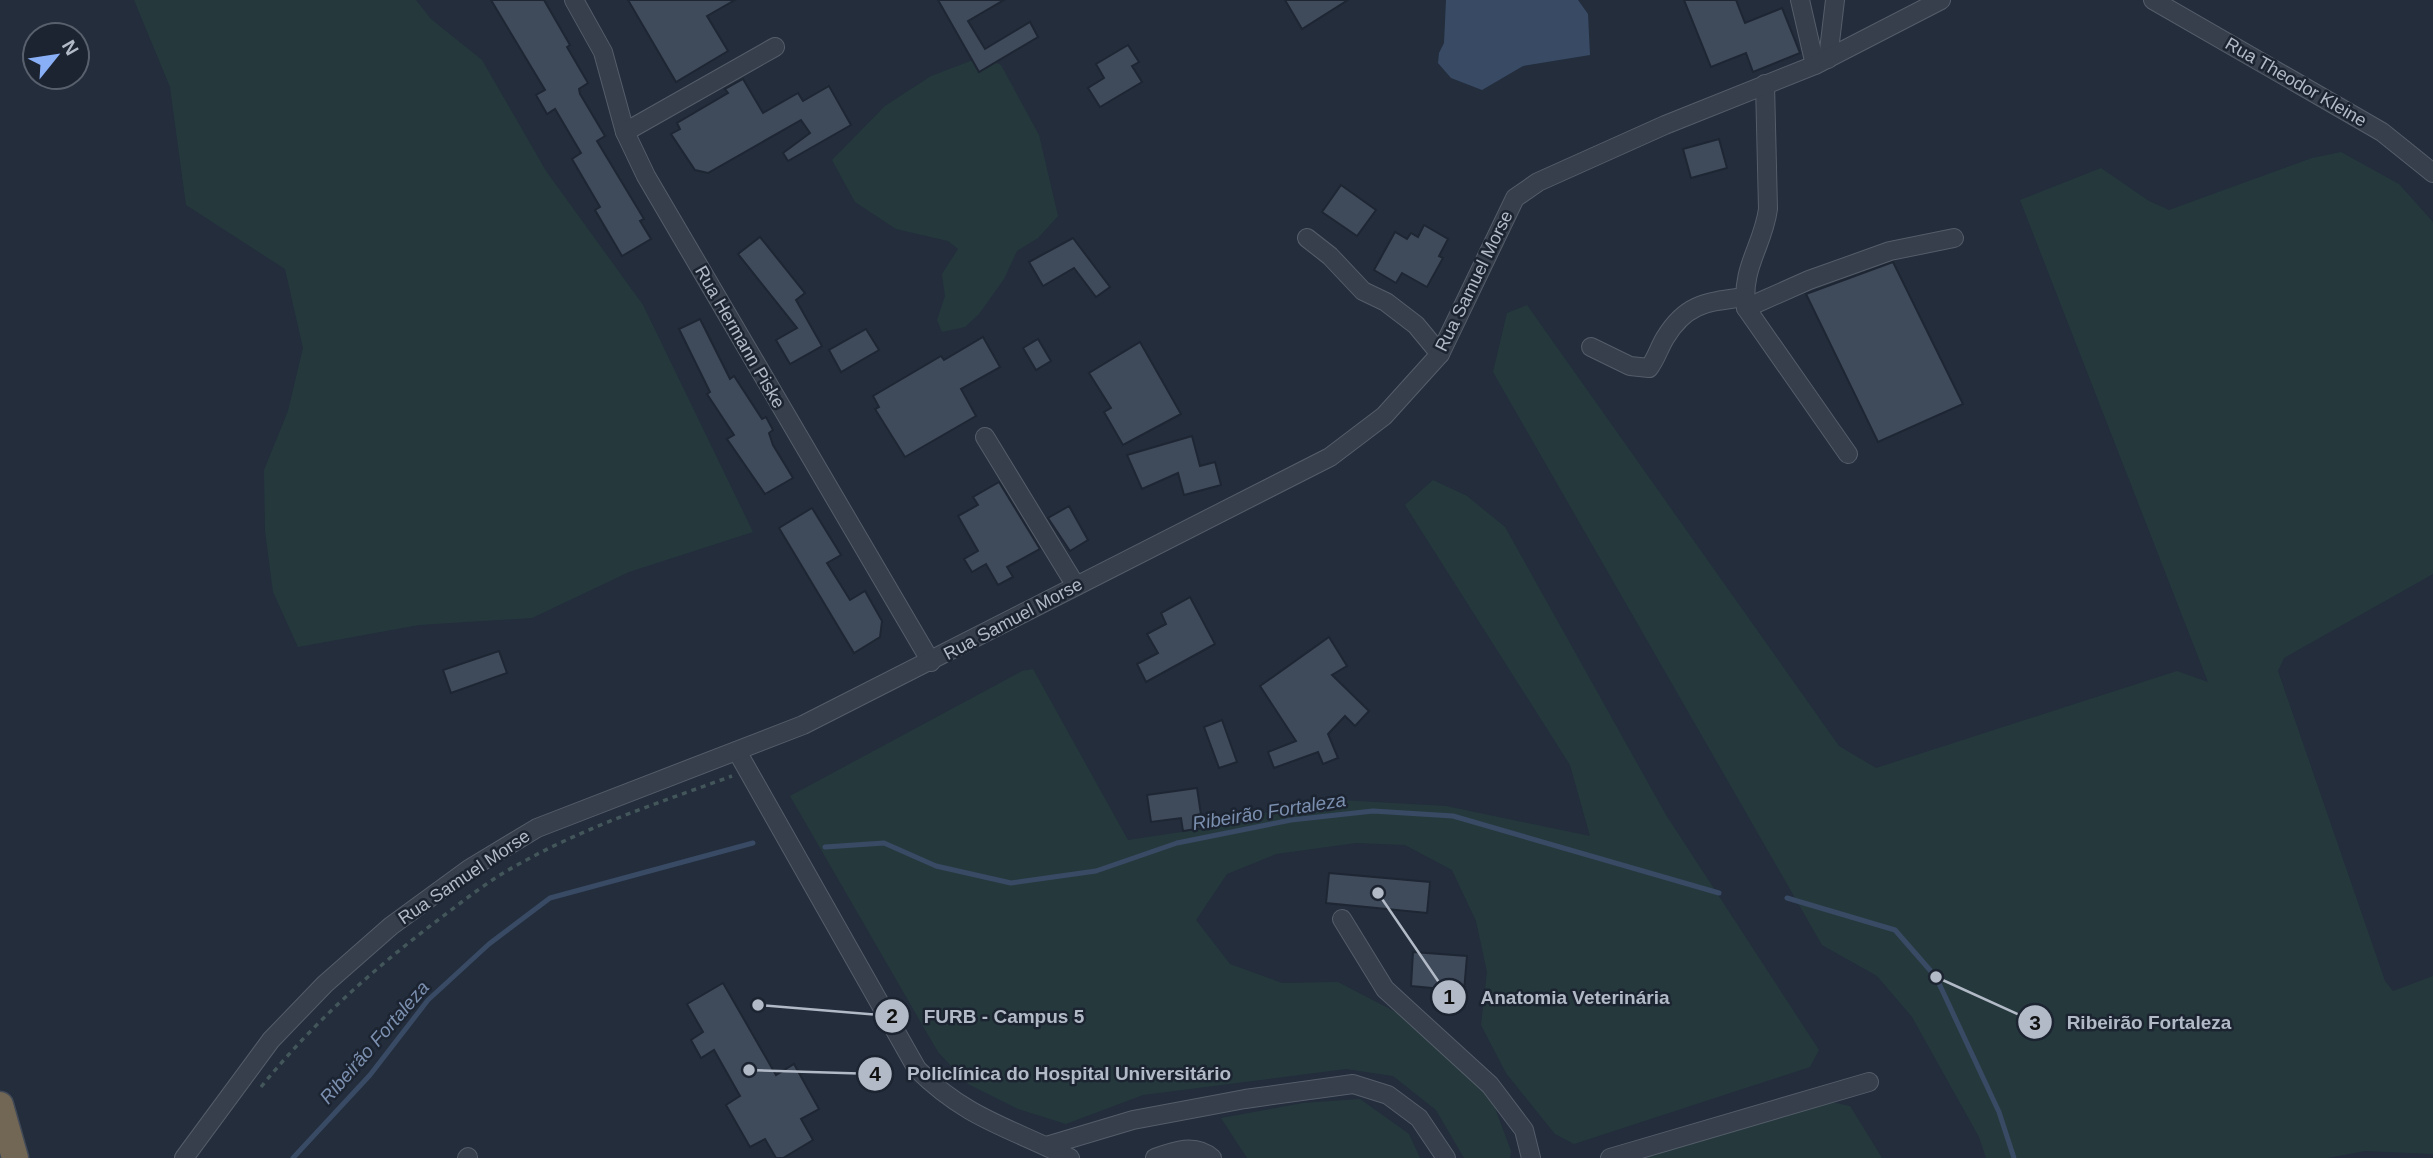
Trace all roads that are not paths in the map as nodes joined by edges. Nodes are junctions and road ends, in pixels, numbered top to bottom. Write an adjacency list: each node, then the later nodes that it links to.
1 (574, 0): 9 (street, Rua Hermann Piske)
2 (1800, 0): 7 (street)
3 (1835, 0): 7 (street)
4 (1941, 0): 7 (street, Rua Samuel Morse)
5 (2153, 0): 10 (street, Rua Theodor Kleine)
6 (775, 47): 9 (street)
7 (1822, 62): 8 (street, Rua Samuel Morse)
8 (1765, 84): 13 (street); 15 (street, Rua Samuel Morse)
9 (625, 132): 19 (street, Rua Hermann Piske)
10 (2433, 173)
11 (1307, 238): 15 (street)
12 (1954, 238): 13 (street)
13 (1745, 303): 14 (street); 17 (street)
14 (1591, 347)
15 (1440, 354): 18 (street, Rua Samuel Morse)
16 (985, 437): 18 (street)
17 (1848, 454)
18 (1076, 586): 19 (street, Rua Samuel Morse)
19 (931, 662): 20 (street, Rua Samuel Morse)
20 (738, 753): 24 (street); 26 (street, Rua Samuel Morse)
21 (1342, 919): 31 (street)
22 (1869, 1082): 32 (street)
23 (0, 1105): 25 (highway)
24 (1046, 1146): 27 (street); 30 (street)
25 (15, 1158)
26 (184, 1158)
27 (1070, 1158)
28 (1155, 1158): 29 (street)
29 (1212, 1158)
30 (1446, 1158)
31 (1531, 1158)
32 (1610, 1158)

